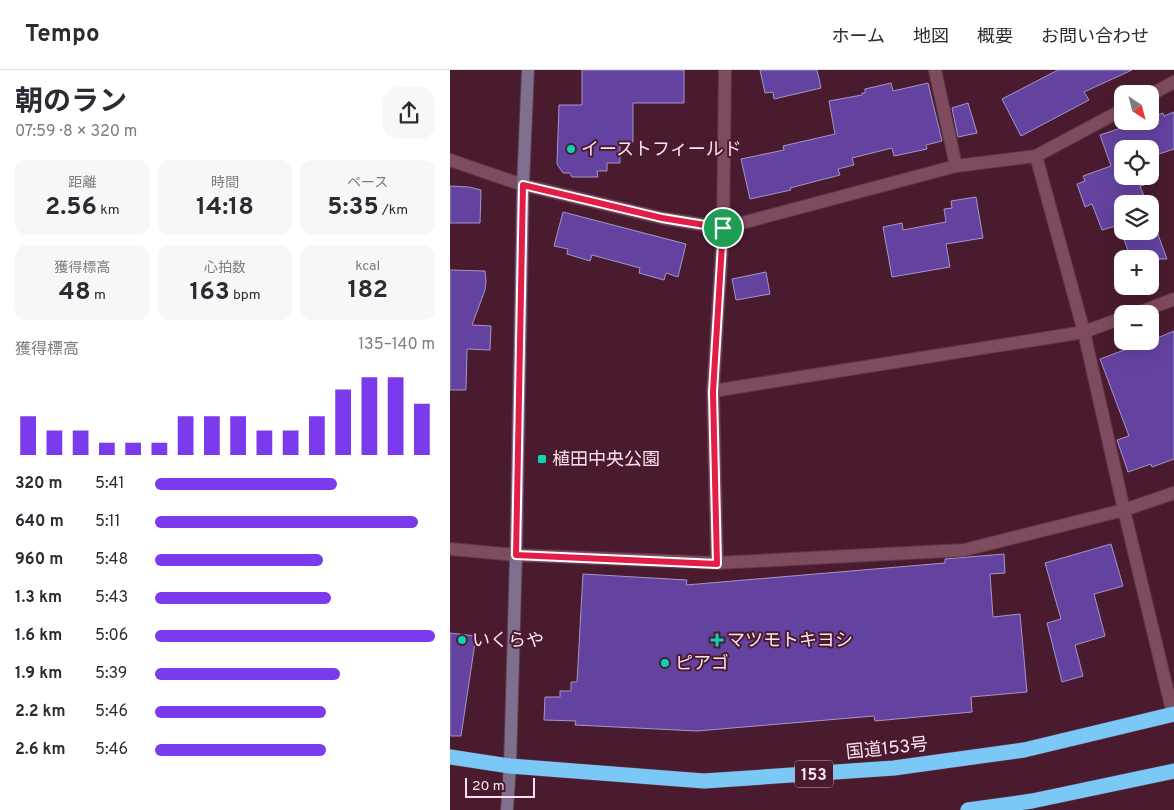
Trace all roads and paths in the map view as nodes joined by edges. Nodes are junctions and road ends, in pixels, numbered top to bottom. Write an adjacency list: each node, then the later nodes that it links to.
1 (528, 70): 10 (street)
2 (725, 70): 11 (street)
3 (936, 70): 9 (street)
4 (1174, 82): 5 (street)
5 (1159, 90)
6 (1114, 114): 7 (street)
7 (1036, 156): 9 (street); 15 (street)
8 (450, 160): 10 (street)
9 (956, 166): 11 (street)
10 (523, 185): 11 (street); 20 (street)
11 (723, 228): 16 (street)
12 (1174, 300): 13 (street)
13 (1159, 305)
14 (1114, 321): 15 (street)
15 (1084, 332): 16 (street); 18 (street)
16 (713, 392): 21 (street)
17 (1174, 493): 18 (street)
18 (1124, 510): 21 (street); 22 (street)
19 (450, 549): 20 (street)
20 (516, 555): 21 (street); 24 (street)
21 (717, 564)
22 (1174, 714): 24 (highway, 国道153号 / 153)
23 (450, 757): 24 (highway, 国道153号 / 153)
24 (510, 766): 26 (street)
25 (1174, 771): 27 (highway)
26 (507, 810)
27 (968, 810)

